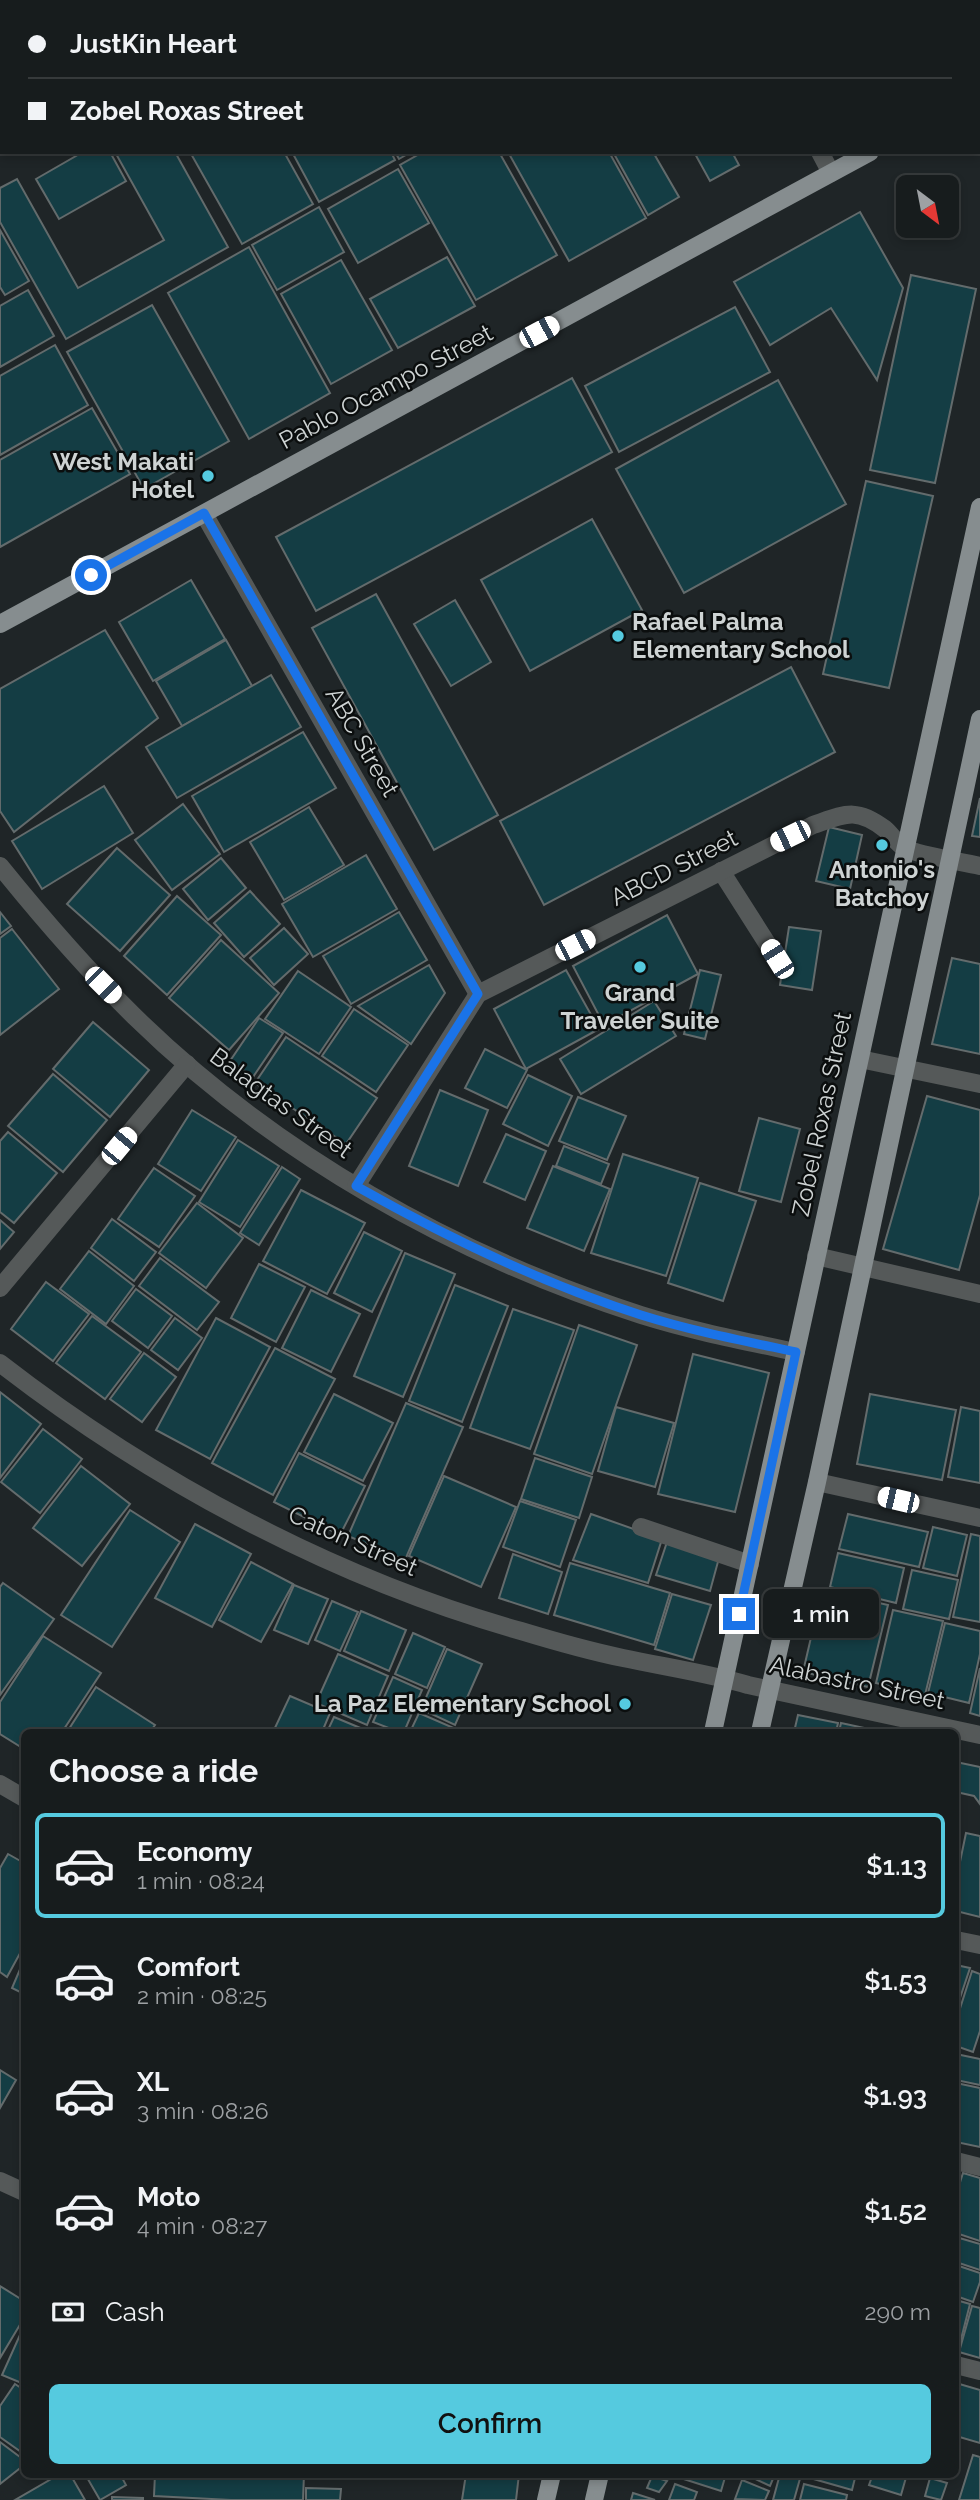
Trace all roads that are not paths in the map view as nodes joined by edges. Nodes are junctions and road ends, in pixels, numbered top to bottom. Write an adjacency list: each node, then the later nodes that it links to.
1 (821, 154): 3 (street)
2 (866, 154): 3 (main road, Pablo Ocampo Street)
3 (831, 173): 5 (main road, Pablo Ocampo Street)
4 (980, 507): 8 (main road, Zobel Roxas Street)
5 (204, 513): 6 (main road, Pablo Ocampo Street); 14 (street, ABC Street)
6 (0, 624)
7 (980, 719): 9 (main road)
8 (905, 848): 9 (street); 12 (street, ABCD Street); 15 (main road, Zobel Roxas Street)
9 (950, 859): 11 (street); 17 (main road)
10 (0, 866): 16 (street, Balagtas Street)
11 (980, 866)
12 (721, 871): 13 (street); 14 (street, ABCD Street)
13 (777, 959)
14 (478, 994): 19 (street)
15 (860, 1059): 17 (street); 20 (main road, Zobel Roxas Street)
16 (187, 1064): 19 (street, Balagtas Street); 22 (street)
17 (904, 1068): 18 (street); 21 (main road)
18 (980, 1084)
19 (356, 1186): 24 (street, Balagtas Street)
20 (817, 1256): 21 (street); 24 (main road, Zobel Roxas Street)
21 (861, 1267): 23 (street); 26 (main road)
22 (0, 1288)
23 (980, 1294)
24 (796, 1352): 29 (main road, Zobel Roxas Street)
25 (0, 1363): 30 (street, Caton Street)
26 (817, 1482): 27 (street); 31 (main road)
27 (980, 1518)
28 (641, 1527): 29 (street)
29 (750, 1564): 30 (main road, Zobel Roxas Street)
30 (724, 1678): 31 (street, Alabastro Street); 32 (main road, Zobel Roxas Street)
31 (769, 1689): 33 (main road); 34 (street, Alabastro Street)
32 (714, 1729)
33 (761, 1729)
34 (952, 1729)
35 (959, 1730): 36 (street, Alabastro Street)
36 (980, 1735)
37 (0, 1784): 38 (street)
38 (21, 1796)
39 (959, 1941): 40 (street)
40 (980, 1945)
41 (959, 2162): 42 (street)
42 (980, 2167)
43 (0, 2181): 44 (street)
44 (21, 2191)
45 (959, 2366): 46 (street)
46 (980, 2371)
47 (551, 2478): 49 (main road)
48 (599, 2478): 50 (main road)
49 (546, 2500)
50 (594, 2500)

